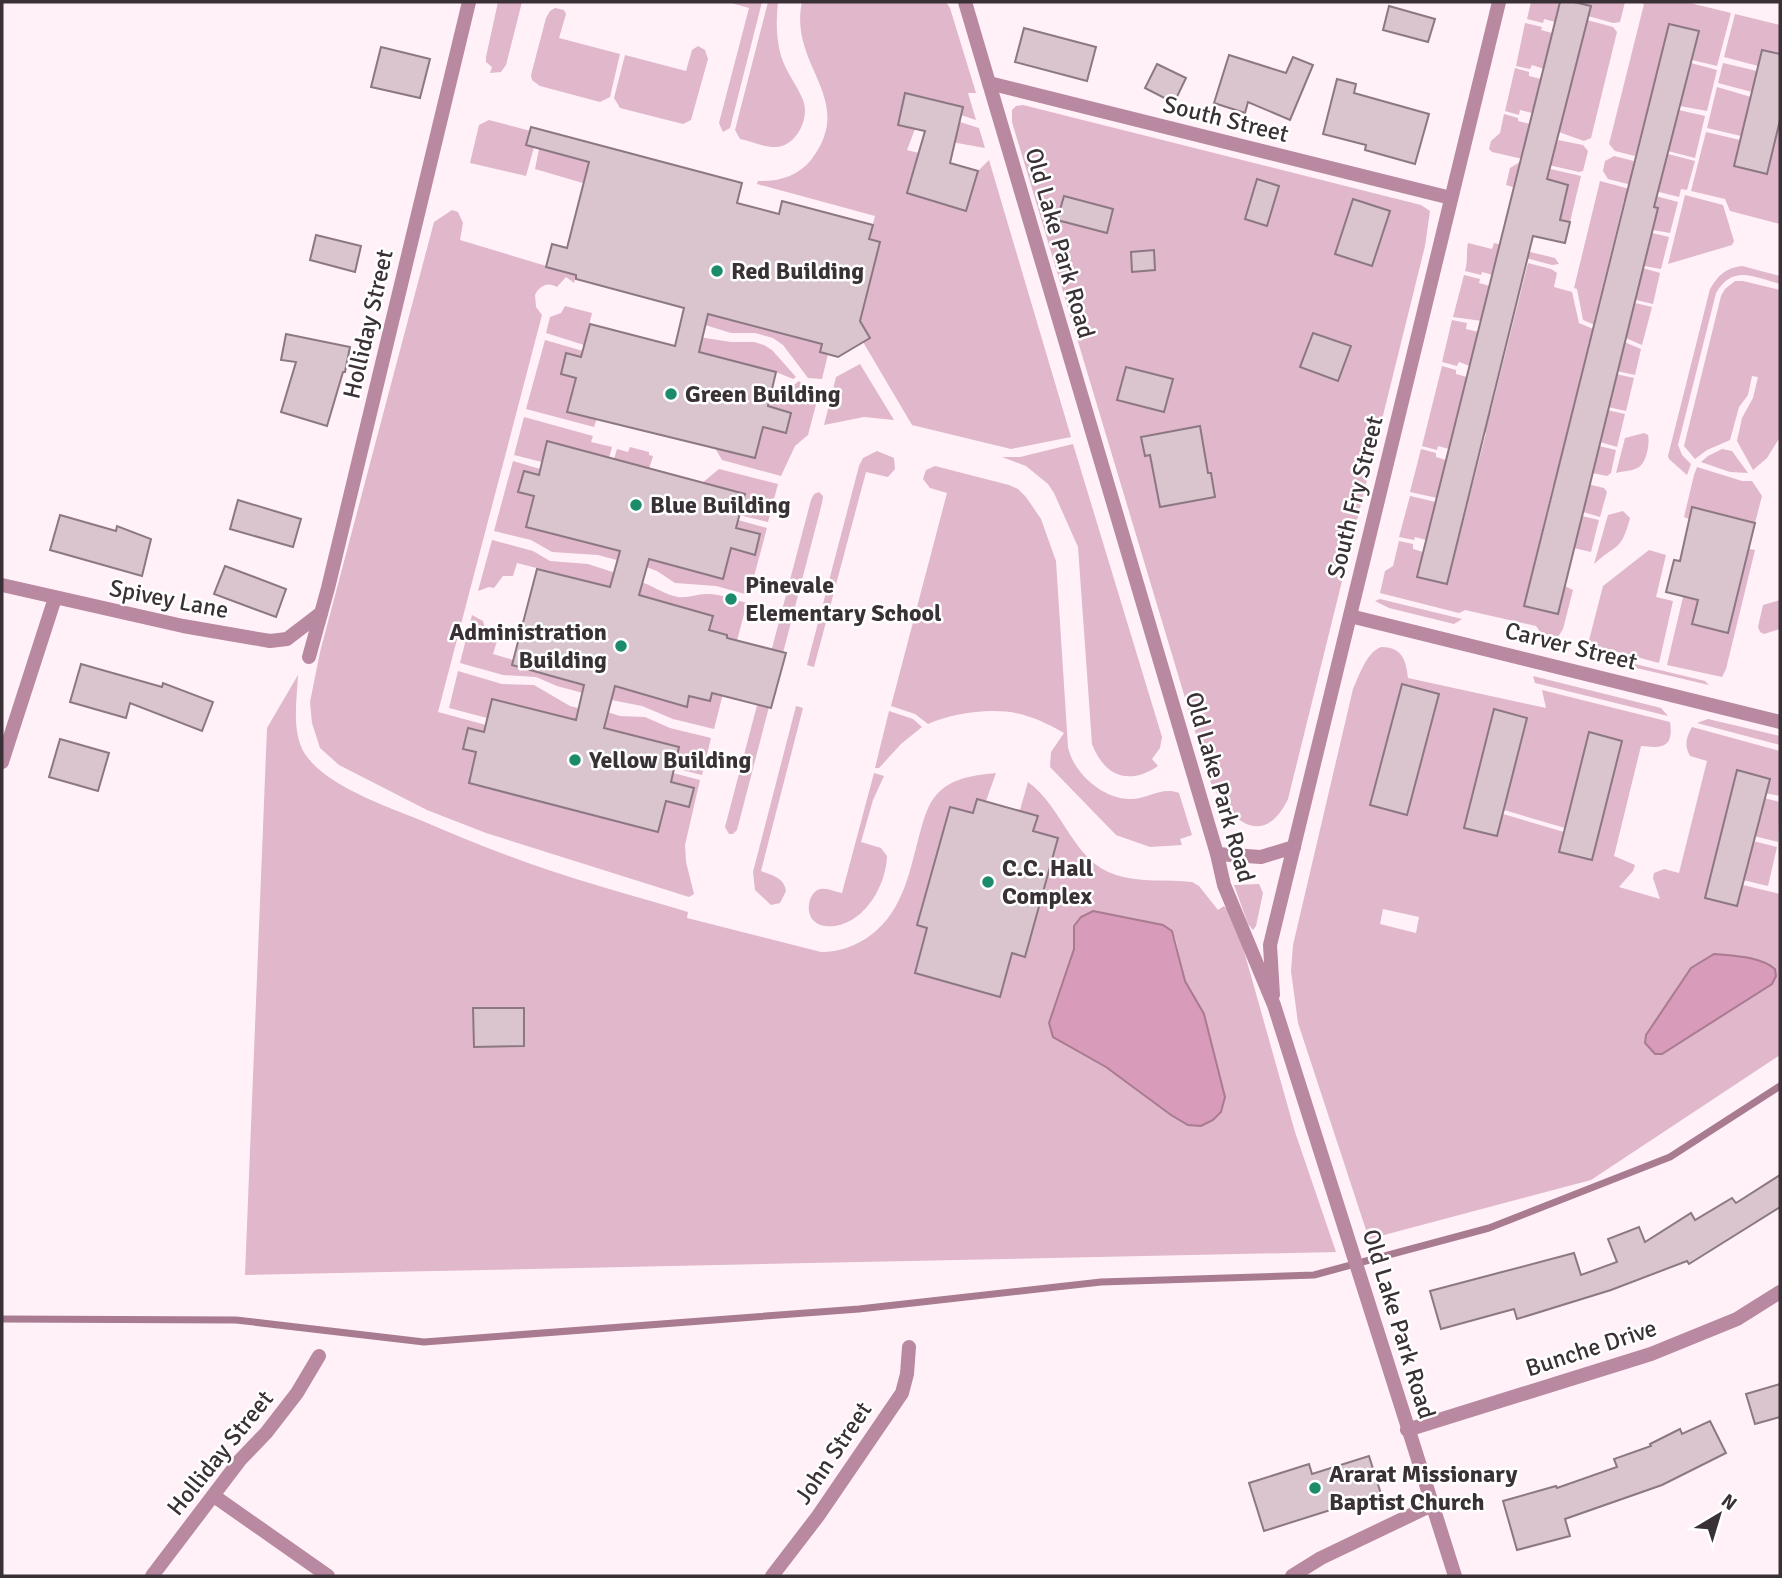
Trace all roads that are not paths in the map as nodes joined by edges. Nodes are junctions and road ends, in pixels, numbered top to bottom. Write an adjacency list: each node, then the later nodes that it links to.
1 (469, 2): 8 (street, Holliday Street)
2 (965, 2): 4 (street, Old Lake Park Road)
3 (1499, 2): 5 (street, South Fry Street)
4 (989, 83): 5 (street, South Street); 14 (street, Old Lake Park Road)
5 (1451, 198): 9 (street, South Fry Street)
6 (2, 585): 7 (street, Spivey Lane)
7 (55, 598): 8 (street, Spivey Lane); 12 (street)
8 (321, 613): 10 (street, Holliday Street)
9 (1350, 616): 11 (street, Carver Street); 13 (street, South Fry Street)
10 (309, 657)
11 (1780, 722)
12 (2, 762)
13 (1294, 847): 14 (street); 15 (street, South Fry Street)
14 (1217, 854): 15 (street, Old Lake Park Road)
15 (1274, 1005): 19 (street, Old Lake Park Road)
16 (1780, 1292): 19 (street, Bunche Drive)
17 (909, 1347): 24 (street, John Street)
18 (319, 1356): 20 (street, Holliday Street)
19 (1407, 1430): 21 (street, Old Lake Park Road)
20 (214, 1496): 22 (street, Holliday Street); 23 (street)
21 (1432, 1505): 25 (street); 26 (street, Old Lake Park Road)
22 (152, 1576)
23 (328, 1576)
24 (772, 1576)
25 (1292, 1576)
26 (1455, 1576)

